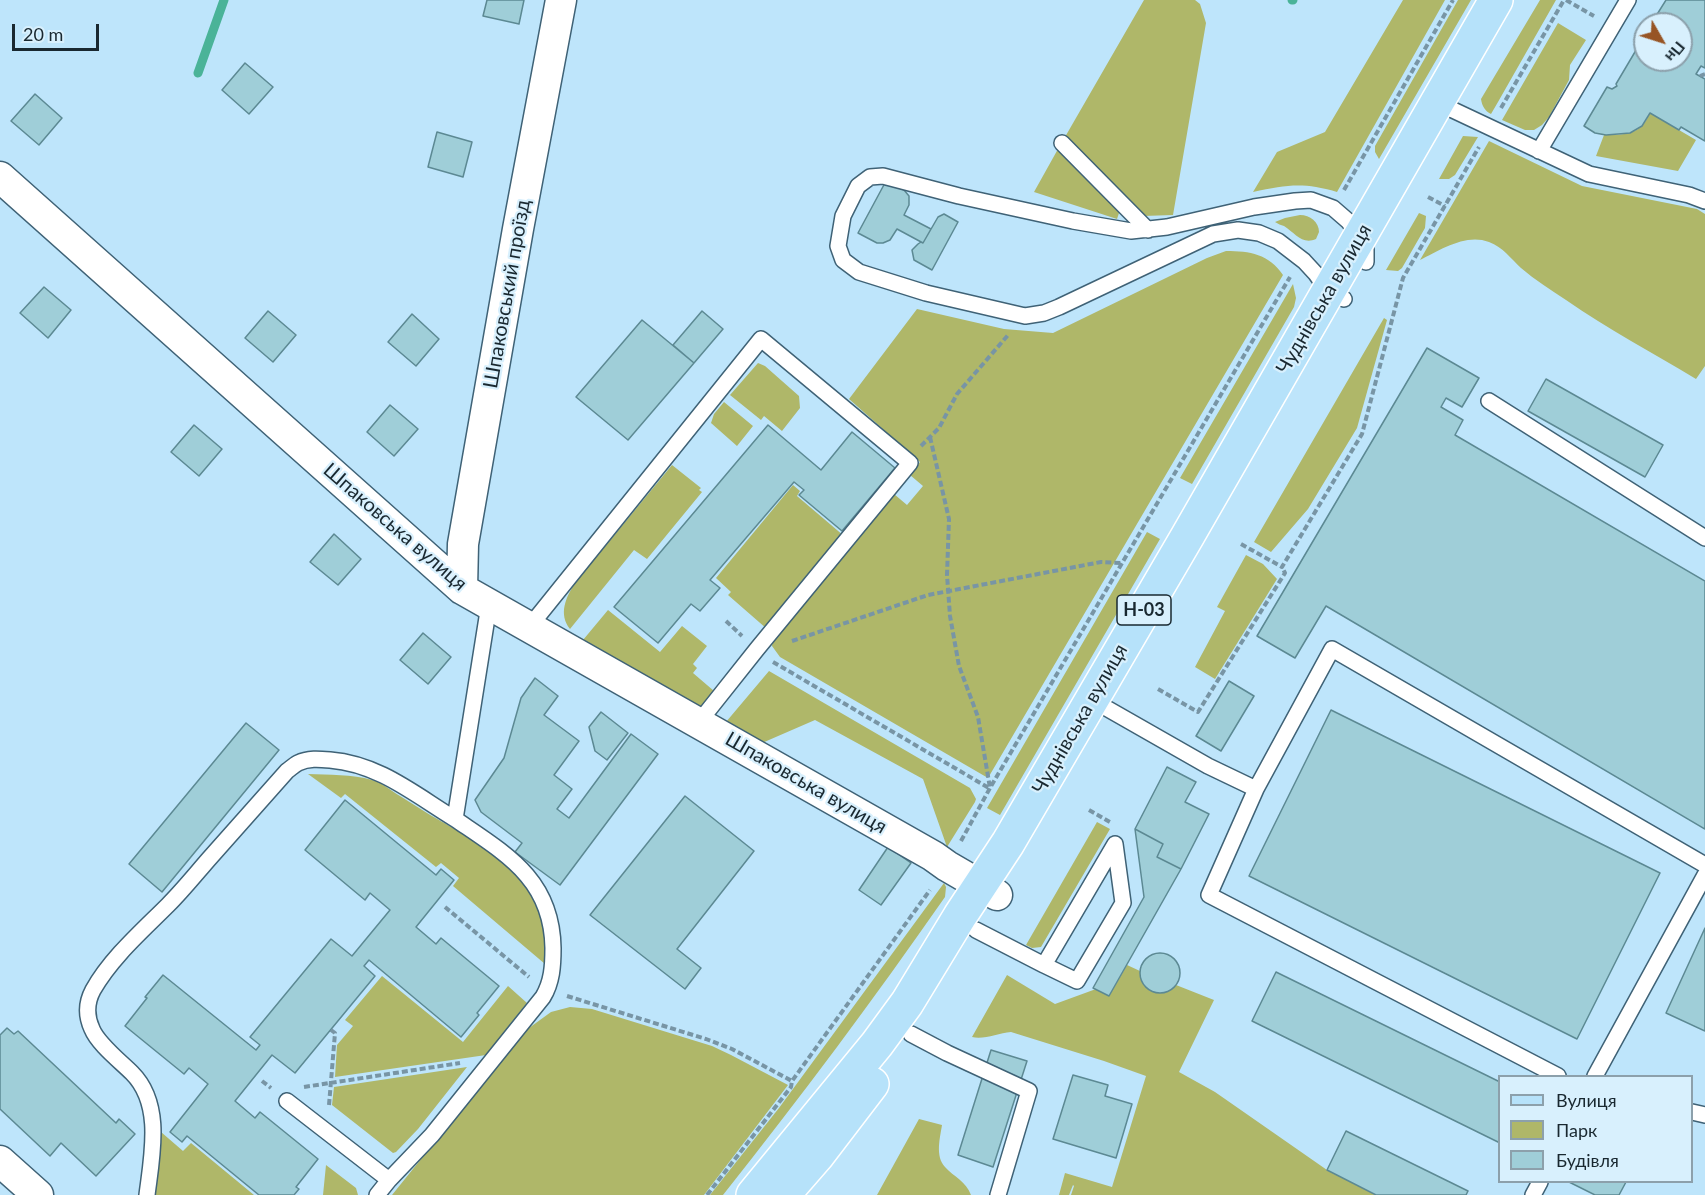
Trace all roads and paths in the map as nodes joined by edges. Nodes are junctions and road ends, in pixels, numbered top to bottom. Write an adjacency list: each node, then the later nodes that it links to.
1 (561, 0): 32 (street, Шпаковський проїзд)
2 (1453, 0): 14 (path)
3 (1496, 0): 21 (main road, Чуднівська вулиця / Н-03)
4 (1517, 0): 8 (main road, Чуднівська вулиця / Н-03)
5 (1565, 0): 7 (path); 9 (path)
6 (1628, 0): 12 (lane)
7 (1588, 13)
8 (1453, 110): 12 (lane); 21 (main road, Чуднівська вулиця / Н-03)
9 (1496, 117)
10 (1484, 138): 17 (path)
11 (1062, 143): 18 (lane)
12 (1539, 151): 16 (lane)
13 (0, 177): 32 (street, Шпаковська вулиця)
14 (1343, 192)
15 (1428, 197): 17 (path)
16 (1705, 201)
17 (1445, 206): 31 (path)
18 (1126, 207): 19 (lane); 20 (lane)
19 (1114, 229): 20 (lane); 24 (lane)
20 (1148, 230): 21 (lane)
21 (1363, 249): 23 (main road, Чуднівська вулиця / Н-03)
22 (1290, 276): 30 (path)
23 (1336, 295): 24 (lane); 39 (main road, Чуднівська вулиця / Н-03); 47 (main road, Чуднівська вулиця / Н-03)
24 (1025, 316): 26 (path)
25 (1488, 401): 28 (lane)
26 (930, 437): 27 (path); 33 (path)
27 (910, 463): 36 (lane); 37 (lane)
28 (1705, 537)
29 (1241, 544): 31 (path)
30 (1123, 562): 33 (path); 41 (path)
31 (1282, 567): 38 (path)
32 (462, 589): 34 (street, Шпаковська вулиця)
33 (948, 591): 37 (path); 41 (path)
34 (489, 605): 36 (street, Шпаковська вулиця); 43 (lane)
35 (726, 621): 37 (path)
36 (530, 626): 40 (street, Шпаковська вулиця)
37 (759, 650): 40 (lane); 41 (path)
38 (1158, 689)
39 (1108, 709): 42 (lane); 47 (main road, Чуднівська вулиця / Н-03)
40 (699, 722): 45 (street, Шпаковська вулиця)
41 (990, 788): 45 (path)
42 (1256, 789): 44 (lane); 55 (lane)
43 (455, 819): 51 (lane); 65 (lane)
44 (1705, 865)
45 (947, 866): 47 (street, Шпаковська вулиця); 57 (path)
46 (1705, 875): 56 (lane)
47 (989, 891): 49 (main road, Чуднівська вулиця / Н-03); 68 (main road, Чуднівська вулиця / Н-03)
48 (445, 907): 51 (path)
49 (976, 930): 50 (lane); 53 (main road, Чуднівська вулиця / Н-03)
50 (1044, 965): 50 (lane)
51 (547, 992): 54 (lane); 57 (path)
52 (331, 1030): 58 (path)
53 (911, 1034): 69 (main road, Чуднівська вулиця / Н-03); 70 (lane)
54 (494, 1058): 58 (path); 63 (lane)
55 (1553, 1075)
56 (1596, 1075)
57 (792, 1082): 67 (path)
58 (331, 1083): 59 (path); 61 (path)
59 (297, 1088)
60 (287, 1101): 61 (lane)
61 (327, 1132): 63 (lane)
62 (0, 1161): 64 (street)
63 (389, 1180): 66 (lane)
64 (38, 1195)
65 (147, 1195)
66 (377, 1195)
67 (707, 1195)
68 (753, 1195)
69 (783, 1195)
70 (998, 1195)

